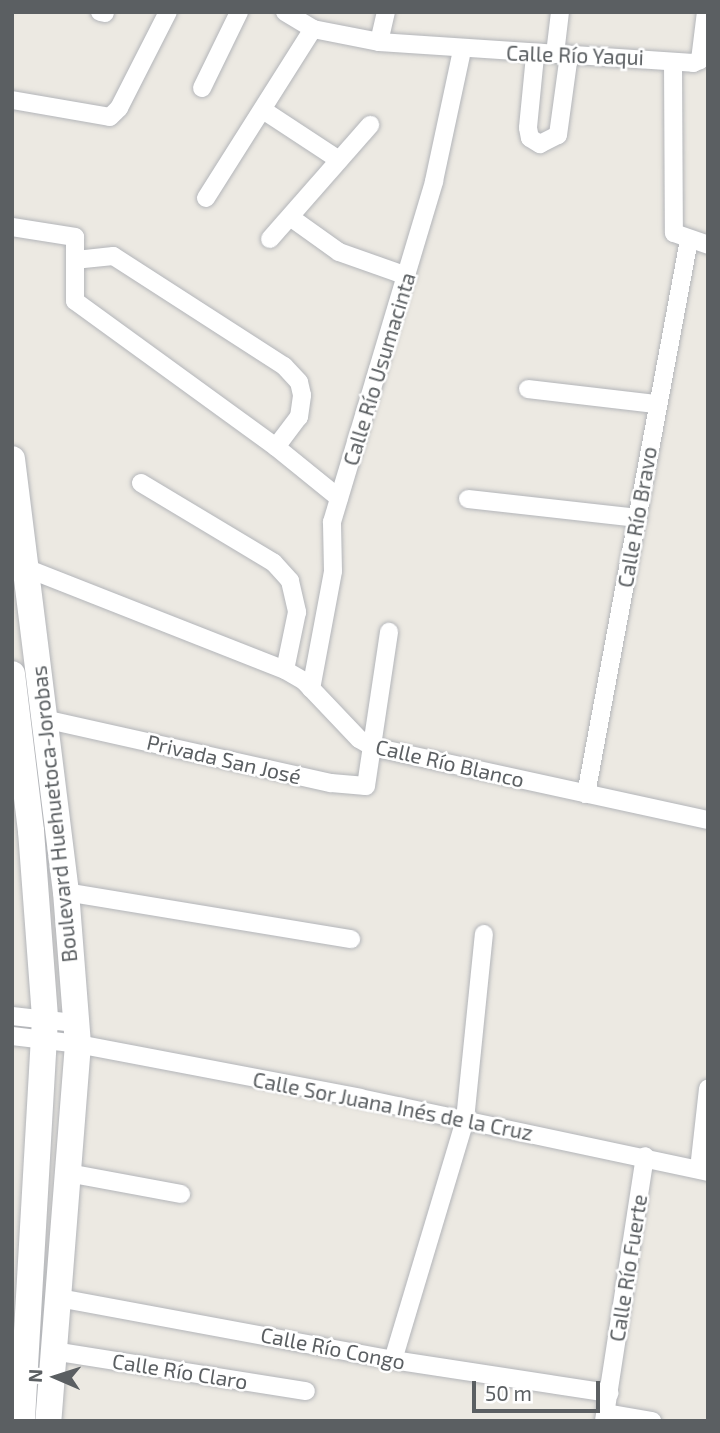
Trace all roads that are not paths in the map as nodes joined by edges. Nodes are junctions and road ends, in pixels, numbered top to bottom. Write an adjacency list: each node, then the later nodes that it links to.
1 (168, 12): 14 (street)
2 (239, 12): 13 (street)
3 (285, 12): 7 (street)
4 (386, 12): 8 (street)
5 (560, 12): 11 (street)
6 (706, 12): 12 (street)
7 (313, 29): 8 (street, Calle Río Yaqui); 15 (street)
8 (379, 42): 9 (street, Calle Río Yaqui)
9 (462, 50): 10 (street, Calle Río Yaqui); 25 (street, Calle Río Usumacinta)
10 (535, 55): 11 (street, Calle Río Yaqui); 11 (street)
11 (562, 55): 12 (street, Calle Río Yaqui)
12 (673, 63): 22 (street, Calle Río Yaqui)
13 (202, 88)
14 (12, 100)
15 (263, 110): 17 (street); 18 (street)
16 (370, 125): 17 (street)
17 (339, 160): 19 (street)
18 (206, 198)
19 (289, 217): 21 (street); 25 (street)
20 (12, 227): 24 (street)
21 (270, 239)
22 (689, 240): 23 (street); 27 (street, Calle Río Bravo)
23 (708, 245)
24 (76, 260): 28 (street); 28 (street)
25 (407, 276): 31 (street, Calle Río Usumacinta)
26 (528, 389): 27 (street)
27 (655, 404): 33 (street, Calle Río Bravo)
28 (276, 447): 31 (street)
29 (12, 459): 34 (main road, Boulevard Huehuetoca-Jorobas)
30 (141, 483): 36 (street)
31 (339, 498): 38 (street, Calle Río Usumacinta)
32 (468, 499): 33 (street)
33 (638, 518): 41 (street, Calle Río Bravo)
34 (26, 568): 36 (street, Calle Río Blanco); 39 (main road, Boulevard Huehuetoca-Jorobas)
35 (389, 632): 40 (street)
36 (285, 670): 38 (street, Calle Río Blanco)
37 (12, 674): 47 (main road, Boulevard Huehuetoca-Jorobas)
38 (311, 689): 40 (street, Calle Río Blanco)
39 (44, 719): 40 (street, Privada San José); 43 (main road, Boulevard Huehuetoca-Jorobas)
40 (373, 747): 41 (street, Calle Río Blanco)
41 (586, 794): 42 (street, Calle Río Blanco)
42 (708, 820)
43 (66, 892): 45 (street); 48 (main road, Boulevard Huehuetoca-Jorobas)
44 (484, 934): 51 (street)
45 (351, 939)
46 (12, 1016): 47 (street)
47 (44, 1030): 48 (street, Calle Sor Juana Inés de la Cruz); 49 (street); 62 (main road, Boulevard Huehuetoca-Jorobas)
48 (76, 1033): 51 (street, Calle Sor Juana Inés de la Cruz); 54 (main road, Boulevard Huehuetoca-Jorobas)
49 (12, 1036)
50 (708, 1089): 53 (street)
51 (465, 1120): 52 (street, Calle Sor Juana Inés de la Cruz); 58 (street)
52 (645, 1156): 53 (street, Calle Sor Juana Inés de la Cruz); 60 (street, Calle Río Fuerte)
53 (703, 1171)
54 (68, 1173): 55 (street); 56 (main road, Boulevard Huehuetoca-Jorobas)
55 (181, 1194)
56 (59, 1298): 57 (main road, Boulevard Huehuetoca-Jorobas); 58 (street, Calle Río Congo)
57 (54, 1351): 59 (street, Calle Río Claro); 63 (main road, Boulevard Huehuetoca-Jorobas)
58 (393, 1360): 60 (street, Calle Río Congo)
59 (306, 1391)
60 (608, 1393): 61 (street, Calle Río Fuerte)
61 (605, 1417): 64 (street)
62 (22, 1421)
63 (48, 1421)
64 (652, 1421)

